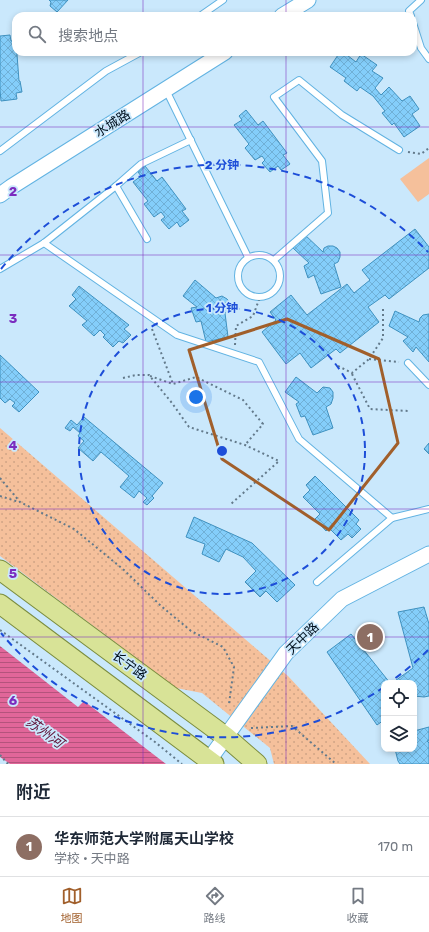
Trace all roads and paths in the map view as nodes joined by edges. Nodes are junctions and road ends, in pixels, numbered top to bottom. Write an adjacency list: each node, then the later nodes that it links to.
1 (223, 0): 4 (lane)
2 (308, 0): 5 (street)
3 (421, 0): 6 (lane)
4 (206, 12)
5 (288, 12)
6 (409, 12)
7 (417, 36): 10 (lane)
8 (134, 56): 15 (lane)
9 (219, 56): 11 (street, 水城路)
10 (429, 59)
11 (166, 89): 12 (lane); 17 (street, 水城路)
12 (191, 140): 16 (lane); 20 (lane)
13 (429, 148): 14 (path)
14 (399, 150): 21 (lane)
15 (0, 151)
16 (116, 186): 18 (lane); 19 (lane)
17 (0, 195)
18 (147, 239)
19 (44, 243): 22 (lane); 25 (lane)
20 (248, 258): 21 (lane); 23 (lane)
21 (274, 260): 23 (lane)
22 (0, 269)
23 (260, 297): 26 (path)
24 (383, 306): 27 (path)
25 (145, 312): 26 (lane); 33 (path)
26 (235, 354): 42 (lane)
27 (369, 358): 28 (path); 30 (path)
28 (408, 363): 34 (lane)
29 (338, 366): 30 (path)
30 (352, 373): 35 (path)
31 (149, 375): 32 (path); 33 (path); 36 (path)
32 (123, 378)
33 (173, 384): 36 (path)
34 (429, 385)
35 (409, 411)
36 (245, 445): 40 (path)
37 (0, 478): 39 (path)
38 (0, 496): 39 (path)
39 (20, 502): 48 (path)
40 (231, 504)
41 (429, 509): 42 (lane)
42 (392, 518): 45 (lane)
43 (429, 554): 50 (street, 天中路)
44 (0, 570): 50 (main road, 长宁路)
45 (317, 582)
46 (0, 604): 52 (main road)
47 (0, 630): 54 (path)
48 (230, 704)
49 (250, 728): 56 (path)
50 (226, 737): 52 (street, 天中路); 55 (main road, 长宁路)
51 (0, 755): 53 (path)
52 (212, 762)
53 (8, 764)
54 (182, 764)
55 (257, 764)
56 (336, 764)

